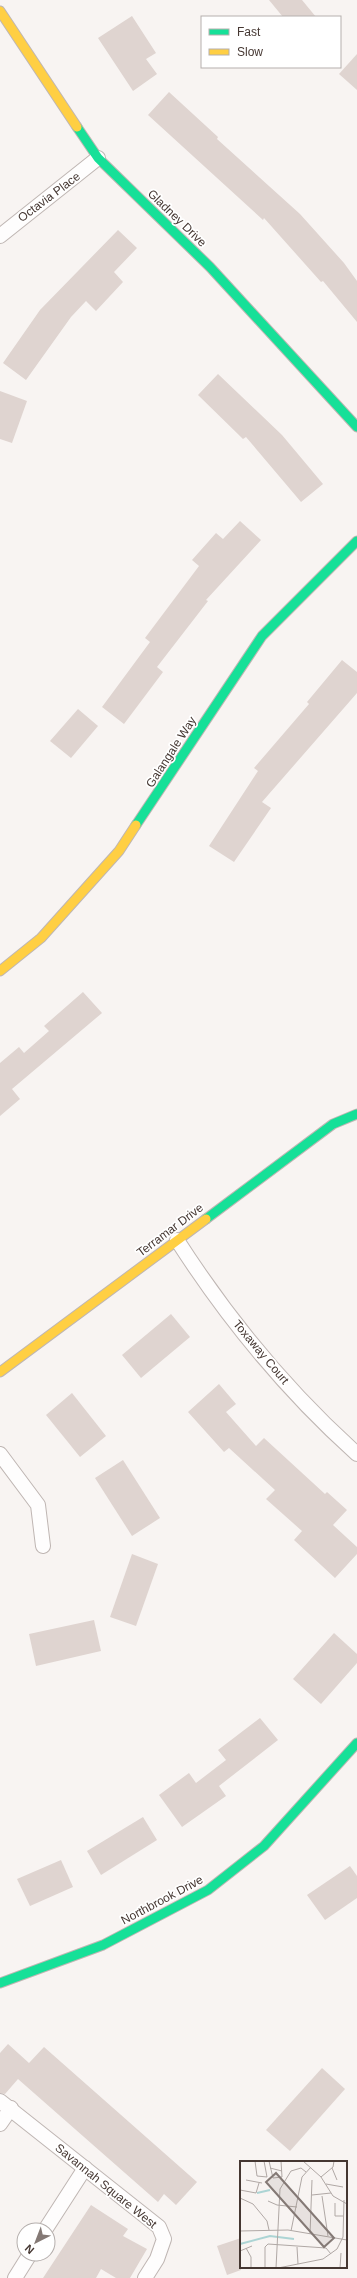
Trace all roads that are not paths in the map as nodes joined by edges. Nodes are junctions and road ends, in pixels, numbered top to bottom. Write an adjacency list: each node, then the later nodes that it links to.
1 (0, 11): 2 (street, Gladney Drive)
2 (98, 158): 3 (street, Octavia Place); 4 (street, Gladney Drive)
3 (0, 236)
4 (357, 427)
5 (357, 541): 6 (street, Galangale Way)
6 (0, 971)
7 (357, 1114): 8 (street, Terramar Drive)
8 (177, 1240): 9 (street, Terramar Drive); 11 (street, Toxaway Court)
9 (0, 1372)
10 (0, 1454): 12 (street)
11 (357, 1454)
12 (42, 1546)
13 (357, 1743): 14 (street, Northbrook Drive)
14 (0, 1983)
15 (5, 2104): 16 (street); 17 (street, Savannah Square West)
16 (0, 2124)
17 (85, 2168): 18 (street); 21 (street, Savannah Square West)
18 (50, 2222)
19 (25, 2262): 20 (street)
20 (15, 2278)
21 (145, 2278)

